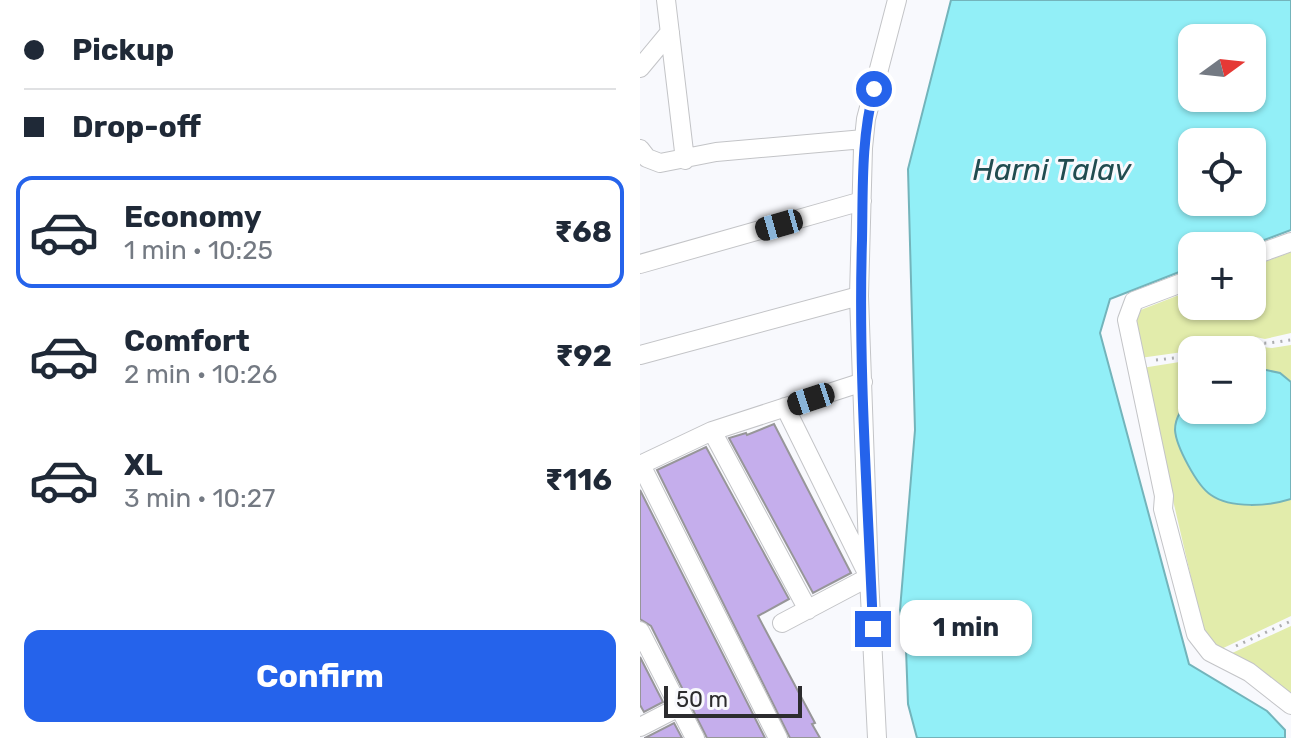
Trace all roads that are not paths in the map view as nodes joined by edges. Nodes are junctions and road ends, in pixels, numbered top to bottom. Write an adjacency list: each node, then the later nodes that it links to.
1 (666, 0): 3 (street)
2 (897, 0): 5 (street)
3 (670, 32): 4 (street); 7 (street)
4 (640, 68)
5 (864, 139): 7 (street); 8 (street)
6 (640, 149): 7 (street)
7 (685, 160)
8 (862, 201): 11 (street); 13 (street)
9 (1291, 242): 10 (street)
10 (1266, 251)
11 (640, 264)
12 (1178, 284): 23 (street)
13 (859, 296): 14 (street); 15 (street)
14 (640, 355)
15 (863, 382): 16 (street); 19 (street)
16 (785, 407): 17 (street); 19 (street)
17 (712, 431): 18 (street); 20 (street)
18 (640, 465): 27 (street)
19 (869, 577): 20 (street); 28 (street)
20 (808, 610): 21 (street)
21 (782, 623)
22 (640, 631): 24 (street)
23 (1291, 705)
24 (679, 707): 25 (street); 26 (street)
25 (640, 727)
26 (695, 738)
27 (778, 738)
28 (877, 738)

